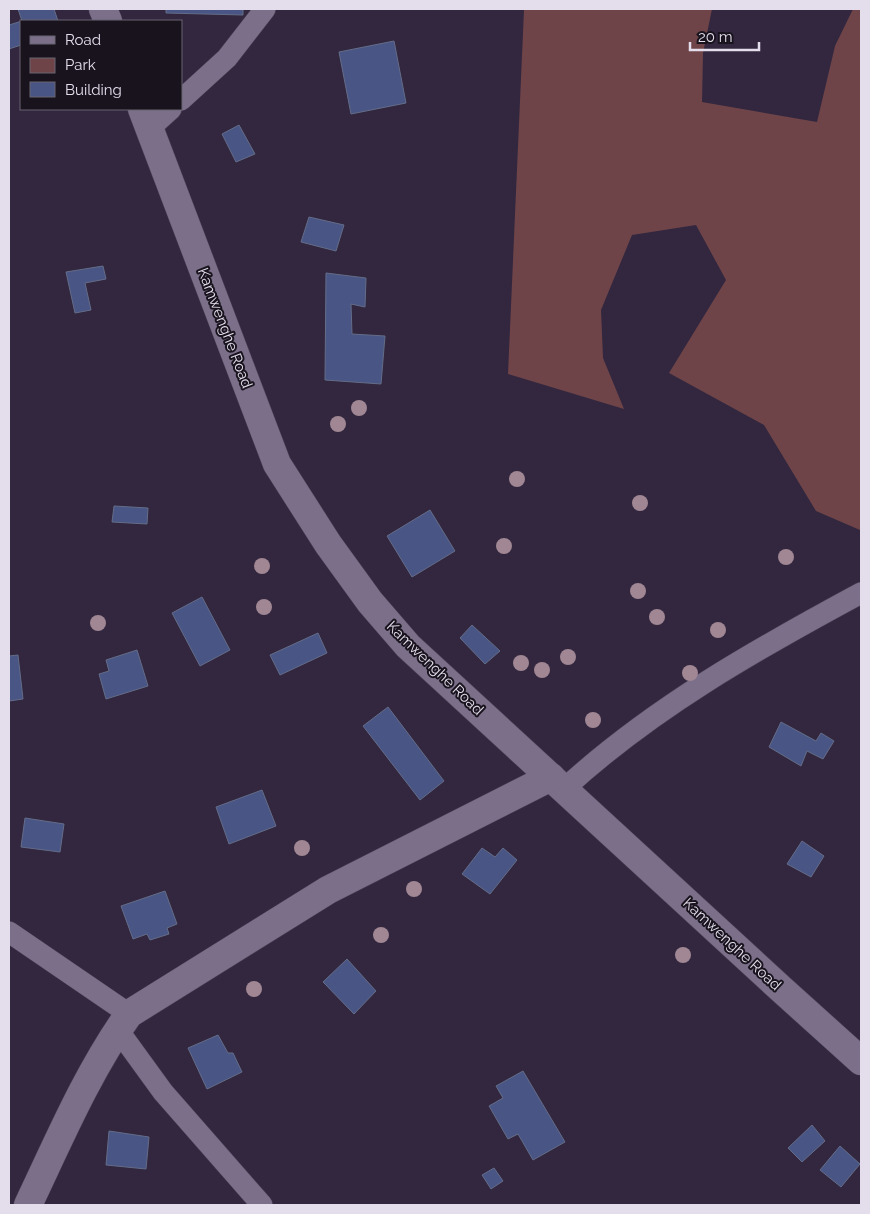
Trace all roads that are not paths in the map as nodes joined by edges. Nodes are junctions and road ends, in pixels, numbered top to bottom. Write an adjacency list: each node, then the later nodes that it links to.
1 (265, 9): 2 (street)
2 (182, 99)
3 (168, 110): 4 (street)
4 (146, 118): 6 (main road, Kamwenghe Road)
5 (861, 593): 6 (street)
6 (557, 783): 8 (main road); 9 (main road, Kamwenghe Road)
7 (9, 932): 8 (street)
8 (124, 1022): 10 (main road); 11 (street)
9 (861, 1061)
10 (28, 1205)
11 (262, 1205)

